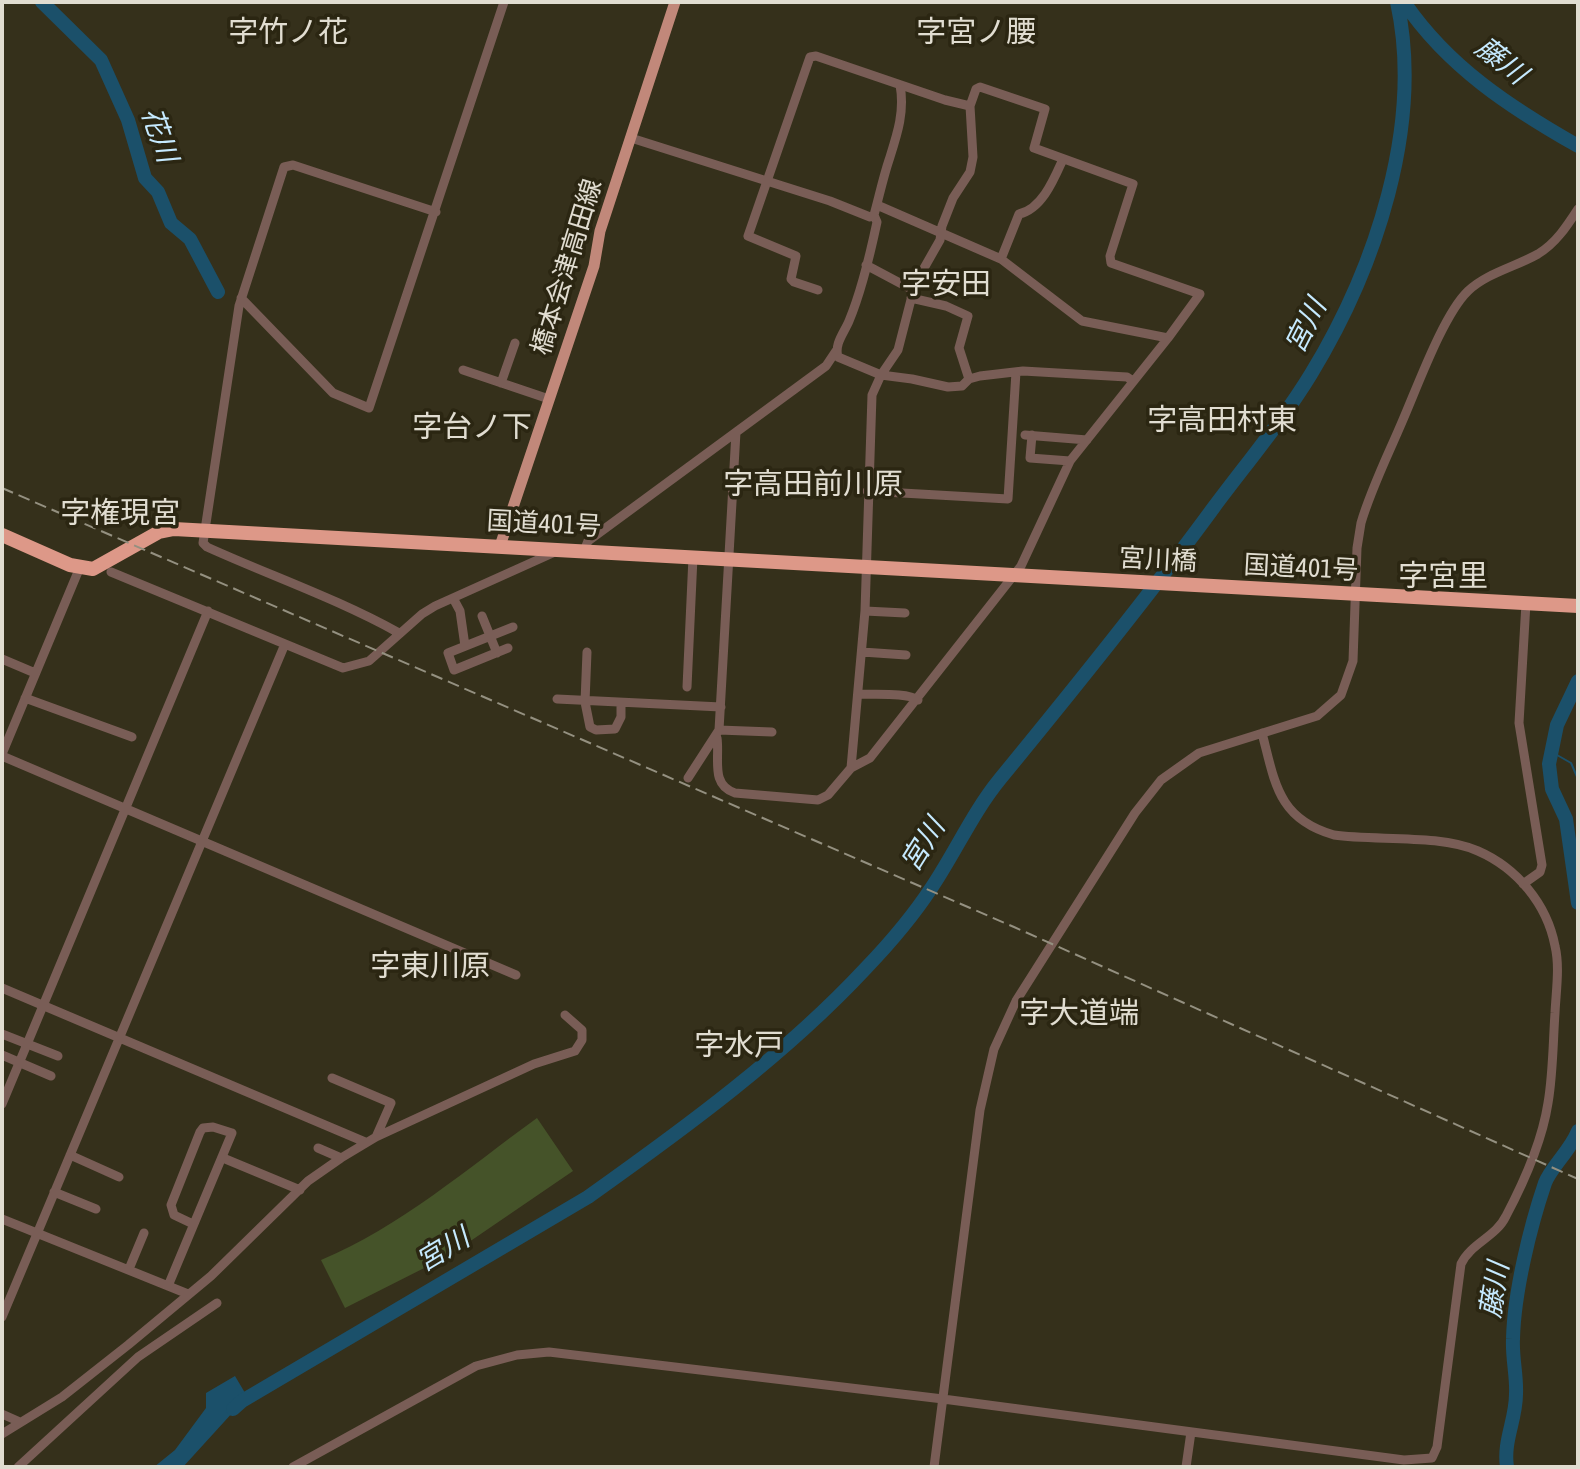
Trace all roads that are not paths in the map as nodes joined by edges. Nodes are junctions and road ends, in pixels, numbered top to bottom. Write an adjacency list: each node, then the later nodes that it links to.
1 (504, 2): 10 (street)
2 (675, 2): 5 (main road, 橋本会津高田線)
3 (900, 85): 4 (street); 7 (street); 9 (street)
4 (970, 106): 6 (street); 11 (street)
5 (631, 138): 7 (street); 26 (main road, 橋本会津高田線)
6 (1063, 159): 12 (street); 17 (street)
7 (768, 181): 9 (street); 14 (street)
8 (1578, 209): 44 (street)
9 (875, 210): 11 (street); 13 (street)
10 (436, 212): 16 (street); 16 (street)
11 (942, 234): 12 (street); 15 (street)
12 (1001, 259): 17 (street)
13 (866, 265): 15 (street); 19 (street)
14 (818, 290)
15 (912, 294): 22 (street); 23 (street)
16 (241, 298): 31 (street)
17 (1168, 338): 24 (street)
18 (515, 343): 25 (street)
19 (836, 351): 22 (street); 27 (street)
20 (463, 370): 25 (street)
21 (1016, 372): 23 (street); 24 (street); 30 (street)
22 (881, 375): 23 (street); 30 (street)
23 (969, 379)
24 (1133, 381): 28 (street)
25 (501, 383): 26 (street)
26 (549, 399): 33 (main road, 橋本会津高田線)
27 (736, 432): 35 (street); 37 (street)
28 (1087, 440): 29 (street); 29 (street)
29 (1070, 461): 41 (street)
30 (867, 491): 38 (street)
31 (205, 532): 33 (highway, 国道401号); 39 (highway, 国道401号); 53 (street)
32 (2, 535): 39 (highway)
33 (500, 546): 34 (highway, 国道401号)
34 (557, 549): 35 (highway, 国道401号); 45 (street)
35 (584, 551): 36 (highway, 国道401号)
36 (693, 557): 37 (highway, 国道401号); 64 (street)
37 (730, 559): 38 (highway, 国道401号); 71 (street)
38 (866, 566): 41 (highway, 国道401号); 49 (street)
39 (80, 567): 63 (street)
40 (111, 572): 48 (street)
41 (1015, 575): 42 (highway, 国道401号); 68 (street)
42 (1101, 580): 43 (highway, 宮川橋)
43 (1213, 587): 44 (highway, 国道401号)
44 (1356, 594): 46 (highway, 国道401号); 73 (street)
45 (453, 598): 53 (street); 56 (street)
46 (1526, 603): 47 (highway, 国道401号); 81 (street)
47 (1578, 606)
48 (208, 611): 55 (street); 79 (street)
49 (865, 611): 50 (street); 59 (street)
50 (905, 613)
51 (482, 616): 54 (street)
52 (513, 627): 54 (street)
53 (399, 633): 55 (street)
54 (490, 636): 56 (street); 60 (street)
55 (285, 644): 80 (street)
56 (465, 646): 60 (street)
57 (508, 648): 60 (street)
58 (587, 652): 69 (street)
59 (862, 652): 61 (street); 65 (street)
60 (497, 653)
61 (906, 655)
62 (2, 659): 63 (street)
63 (35, 673): 66 (street)
64 (687, 687)
65 (858, 694): 68 (street); 77 (street)
66 (25, 698): 75 (street); 76 (street)
67 (557, 699): 69 (street)
68 (918, 700): 77 (street)
69 (585, 702): 70 (street); 70 (street)
70 (621, 704): 71 (street)
71 (721, 707): 74 (street)
72 (772, 732): 74 (street)
73 (1262, 733): 81 (street); 114 (street)
74 (718, 734): 77 (street); 78 (street)
75 (132, 737)
76 (2, 755): 79 (street)
77 (851, 768)
78 (688, 778)
79 (126, 808): 80 (street); 84 (street)
80 (202, 840): 82 (street); 87 (street)
81 (1523, 884): 119 (street)
82 (516, 975)
83 (2, 988): 84 (street)
84 (43, 1006): 87 (street); 88 (street)
85 (565, 1015): 95 (street)
86 (2, 1034): 88 (street)
87 (119, 1038): 96 (street); 98 (street)
88 (27, 1044): 90 (street); 91 (street)
89 (2, 1055): 91 (street)
90 (58, 1056)
91 (20, 1062): 92 (street); 94 (street)
92 (51, 1076)
93 (332, 1078): 95 (street)
94 (2, 1104)
95 (376, 1137): 96 (street)
96 (365, 1142): 100 (street)
97 (318, 1148): 100 (street)
98 (70, 1155): 101 (street); 103 (street)
99 (223, 1158): 102 (street); 106 (street); 106 (street)
100 (341, 1158): 102 (street)
101 (119, 1177)
102 (300, 1190): 111 (street)
103 (54, 1192): 104 (street); 107 (street)
104 (96, 1209)
105 (2, 1219): 107 (street)
106 (193, 1224): 110 (street)
107 (37, 1233): 109 (street); 113 (street)
108 (144, 1233): 109 (street)
109 (129, 1269): 110 (street)
110 (168, 1286): 111 (street)
111 (188, 1294): 116 (street)
112 (217, 1303): 120 (street)
113 (2, 1317)
114 (943, 1399): 117 (street); 121 (street); 122 (street)
115 (2, 1414): 116 (street)
116 (20, 1422): 118 (street)
117 (1191, 1432): 119 (street); 123 (street)
118 (2, 1434)
119 (1434, 1455): 124 (street)
120 (18, 1467)
121 (293, 1467)
122 (934, 1467)
123 (1186, 1467)
124 (1433, 1467)

